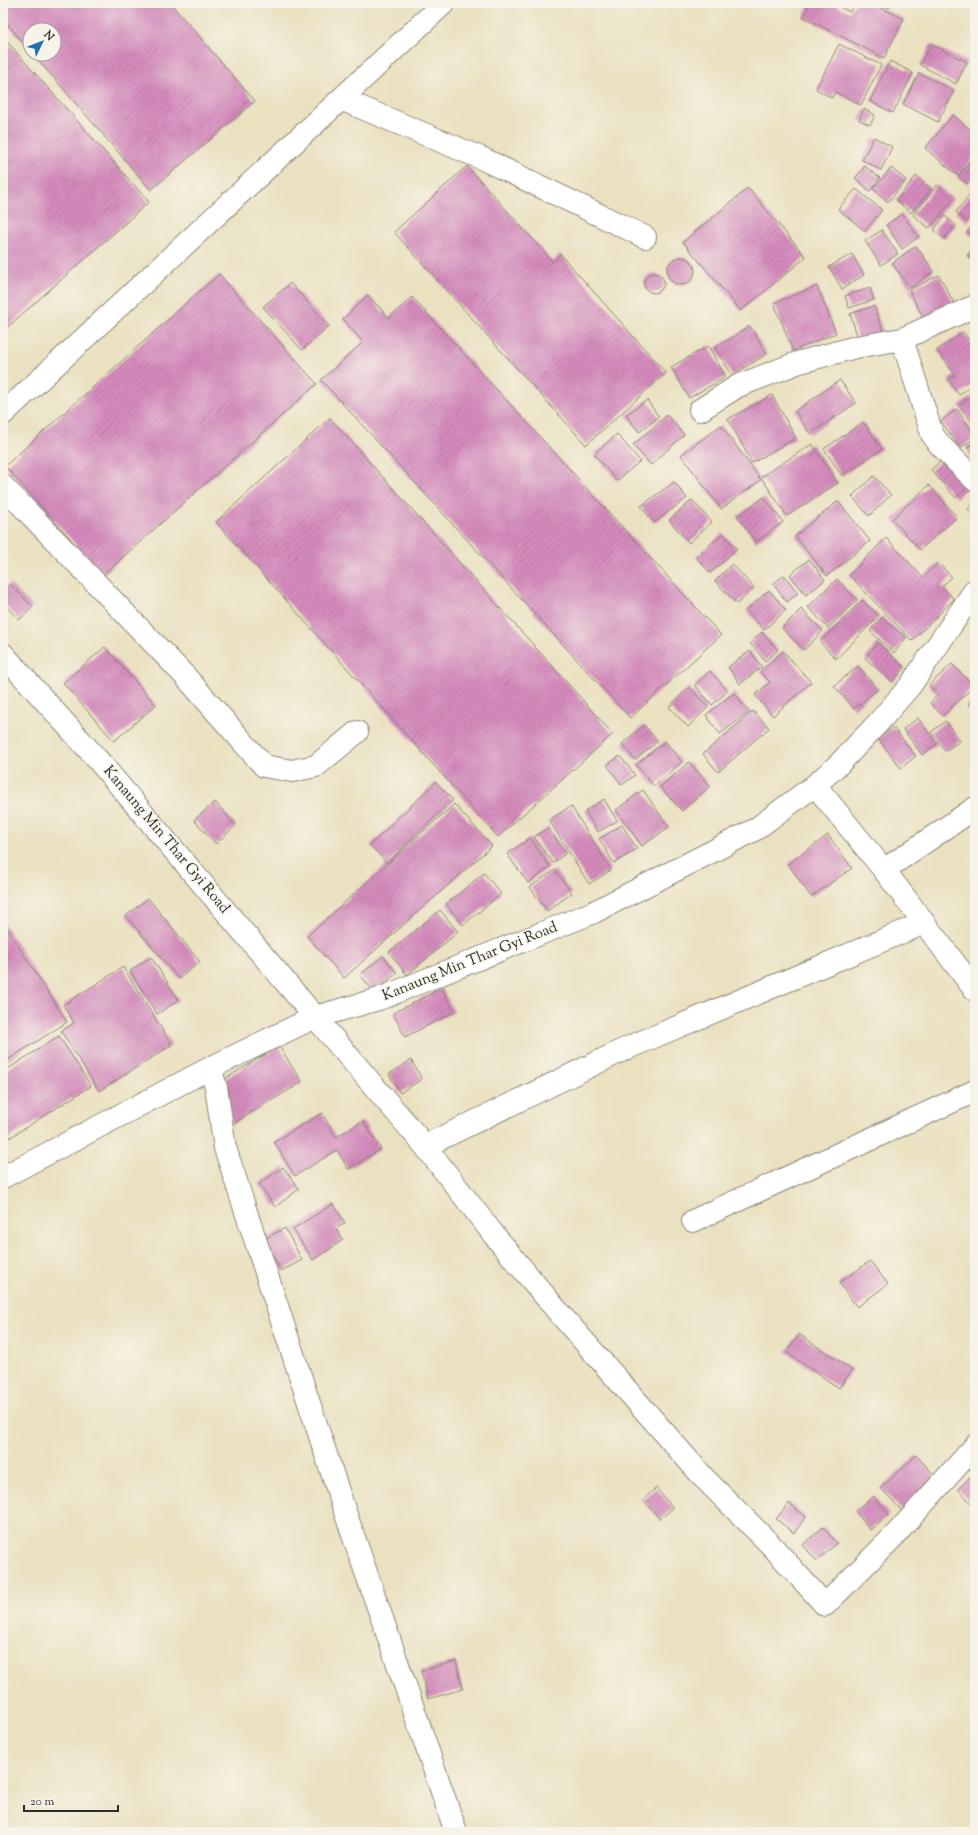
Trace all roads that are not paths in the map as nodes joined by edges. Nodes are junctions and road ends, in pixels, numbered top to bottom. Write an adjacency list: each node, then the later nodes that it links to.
1 (444, 3): 2 (street)
2 (341, 99): 3 (street); 7 (street)
3 (645, 237)
4 (975, 306): 5 (street)
5 (902, 339): 6 (street); 8 (street)
6 (700, 410)
7 (3, 414)
8 (975, 480)
9 (3, 486): 12 (street)
10 (975, 590): 13 (street, Kanaung Min Thar Gyi Road)
11 (3, 654): 18 (street, Kanaung Min Thar Gyi Road)
12 (357, 732)
13 (815, 785): 15 (street); 18 (street, Kanaung Min Thar Gyi Road)
14 (975, 808): 15 (street)
15 (884, 870): 16 (street)
16 (924, 923): 17 (street); 21 (street)
17 (975, 990)
18 (315, 1017): 19 (street); 21 (street)
19 (210, 1068): 22 (street); 25 (street)
20 (975, 1091): 23 (street)
21 (425, 1146): 24 (street)
22 (3, 1178)
23 (693, 1221)
24 (975, 1446)
25 (456, 1832)

